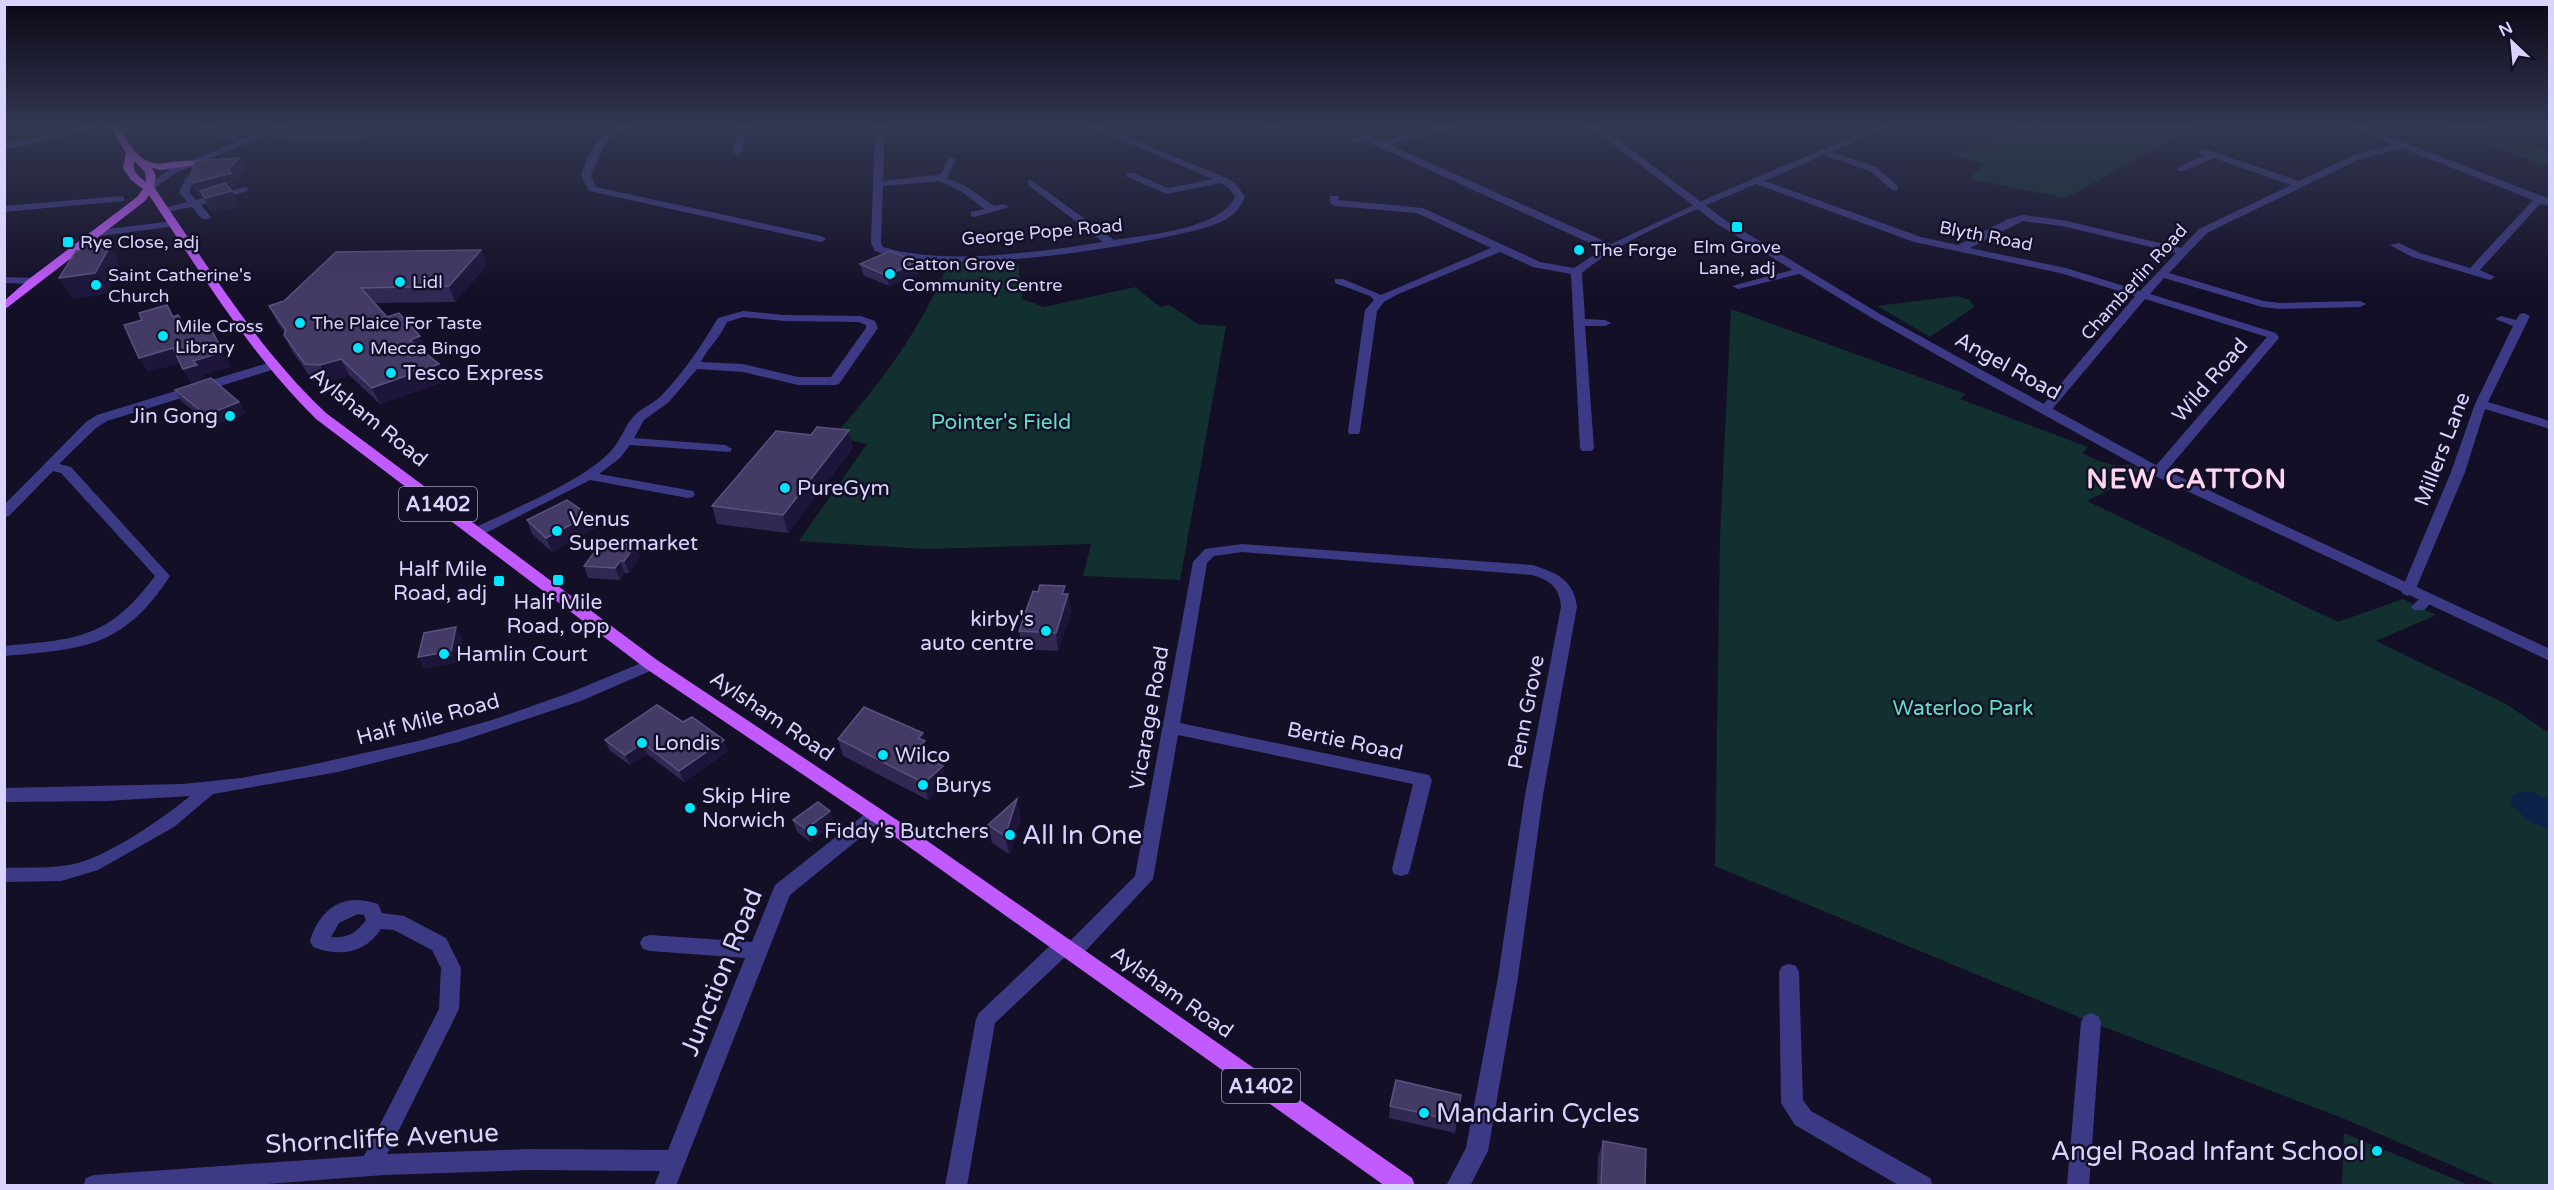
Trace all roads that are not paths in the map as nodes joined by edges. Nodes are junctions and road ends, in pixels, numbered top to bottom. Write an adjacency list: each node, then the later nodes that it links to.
1 (139, 182): 22 (main road, Aylsham Road / A1402)
2 (151, 182): 22 (main road, Aylsham Road / A1402)
3 (156, 182): 22 (street)
4 (188, 182): 27 (street)
5 (589, 182): 38 (street)
6 (903, 182): 20 (street)
7 (948, 182): 32 (street)
8 (1139, 182): 9 (street)
9 (1216, 182)
10 (1226, 182): 39 (street, George Pope Road)
11 (1464, 182): 42 (street)
12 (1665, 182): 30 (street, Angel Road)
13 (1756, 182): 30 (street)
14 (1758, 182): 43 (street, Blyth Road)
15 (1888, 182): 23 (street)
16 (2291, 182): 21 (street)
17 (2308, 182): 21 (street, Chamberlin Road)
18 (2493, 182): 26 (street)
19 (1031, 183): 39 (street)
20 (878, 184): 39 (street, George Pope Road)
21 (2301, 185): 44 (street, Chamberlin Road)
22 (149, 188): 33 (main road, Aylsham Road / A1402); 37 (main road)
23 (1895, 188)
24 (245, 190): 27 (street)
25 (112, 197): 31 (street)
26 (2546, 202): 47 (street)
27 (194, 204): 33 (street); 35 (street)
28 (1333, 204): 41 (street)
29 (1004, 207): 32 (street)
30 (1698, 207): 42 (street); 45 (street, Angel Road)
31 (4, 209)
32 (992, 210): 34 (street)
33 (165, 211): 36 (main road, Aylsham Road / A1402)
34 (975, 214)
35 (206, 217)
36 (172, 224): 37 (street); 62 (main road, Aylsham Road / A1402)
37 (92, 234): 51 (main road)
38 (821, 239)
39 (1113, 244)
40 (2395, 245): 47 (street)
41 (1500, 248): 46 (street); 55 (street)
42 (1610, 248): 46 (street)
43 (1961, 248): 44 (street); 54 (street, Blyth Road)
44 (2183, 252): 48 (street, Chamberlin Road)
45 (1799, 271): 53 (street); 64 (street, Angel Road)
46 (1576, 272): 59 (street)
47 (2473, 272): 49 (street)
48 (2162, 274): 54 (street, Chamberlin Road); 56 (street)
49 (2490, 277)
50 (4, 280): 51 (street)
51 (33, 281): 57 (main road)
52 (1339, 281): 55 (street)
53 (1738, 286)
54 (2144, 294): 64 (street, Chamberlin Road); 71 (street, Wild Road)
55 (1380, 300): 66 (street)
56 (2360, 304)
57 (4, 307)
58 (2501, 319): 63 (street, Millers Lane)
59 (1579, 322): 60 (street); 68 (street)
60 (1605, 323)
61 (694, 365): 61 (street); 67 (street)
62 (271, 366): 70 (street); 75 (main road, Aylsham Road / A1402)
63 (2481, 404): 65 (street); 77 (street, Millers Lane)
64 (2045, 410): 71 (street, Angel Road)
65 (2550, 425)
66 (1354, 431)
67 (626, 441): 69 (street); 72 (street)
68 (1587, 448)
69 (725, 449)
70 (53, 467): 74 (street); 78 (street)
71 (2158, 472): 77 (street, Angel Road)
72 (588, 477): 73 (street); 75 (street)
73 (687, 494)
74 (4, 513)
75 (475, 533): 80 (main road, Aylsham Road / A1402)
76 (1222, 549): 81 (street, Vicarage Road); 99 (street, Penn Grove)
77 (2408, 591): 79 (street, Angel Road)
78 (4, 651)
79 (2550, 656)
80 (651, 664): 82 (street, Half Mile Road); 84 (main road, Aylsham Road / A1402)
81 (1169, 727): 85 (street, Bertie Road); 89 (street, Vicarage Road)
82 (208, 788): 83 (street, Half Mile Road); 86 (street)
83 (4, 795)
84 (876, 815): 89 (main road, Aylsham Road / A1402); 90 (street, Junction Road)
85 (1401, 869)
86 (4, 875)
87 (376, 921): 94 (street)
88 (650, 943): 90 (street)
89 (1068, 949): 97 (street, Vicarage Road); 98 (main road, Aylsham Road / A1402)
90 (759, 951): 93 (street, Junction Road)
91 (1789, 972): 100 (street)
92 (2091, 1022): 101 (street)
93 (675, 1161): 94 (street, Shorncliffe Avenue); 96 (street, Junction Road)
94 (370, 1166): 95 (street, Shorncliffe Avenue)
95 (94, 1185)
96 (665, 1185)
97 (956, 1185)
98 (1404, 1185)
99 (1457, 1185)
100 (1922, 1185)
101 (2078, 1185)

